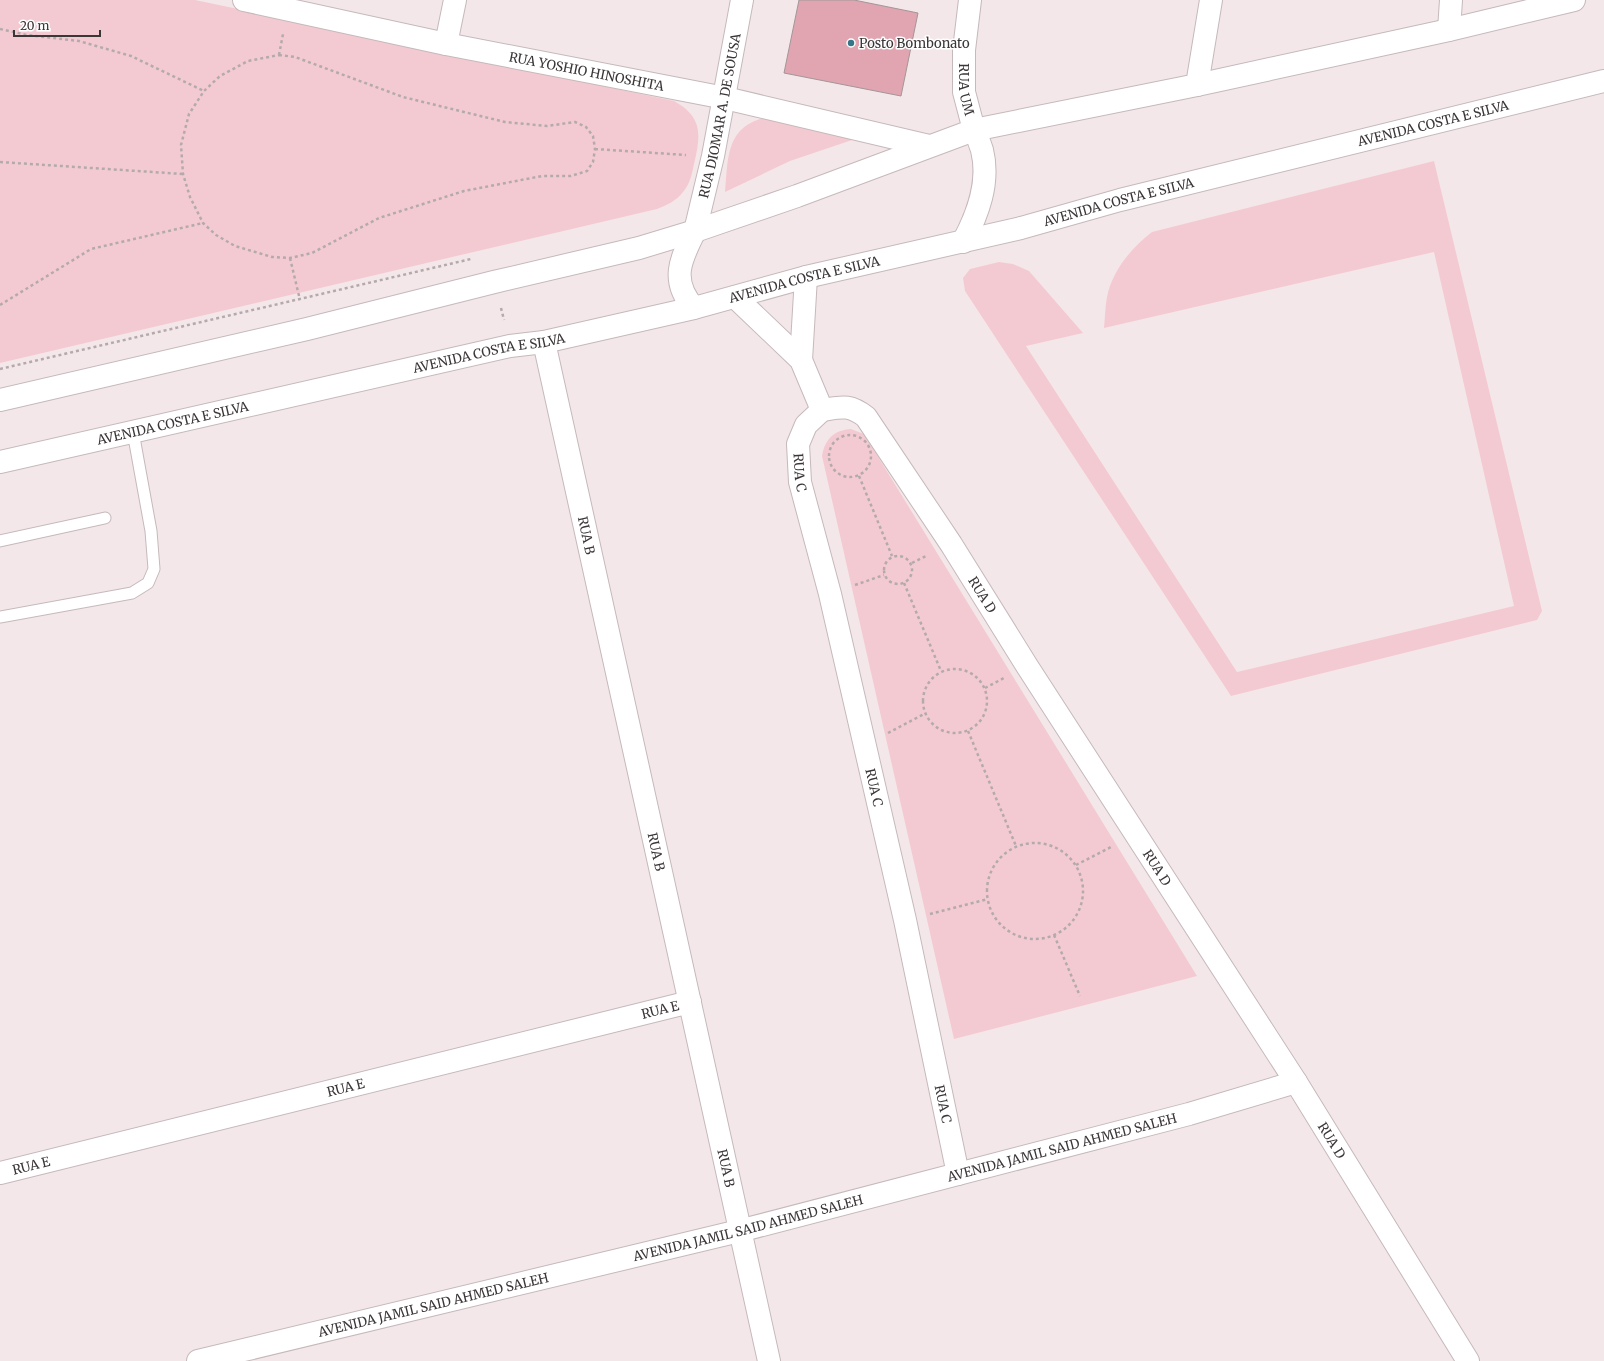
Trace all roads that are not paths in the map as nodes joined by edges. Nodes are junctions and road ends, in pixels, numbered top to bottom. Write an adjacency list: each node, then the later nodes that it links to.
1 (244, 0): 9 (street, RUA YOSHIO HINOSHITA)
2 (455, 0): 9 (street)
3 (742, 0): 12 (street, RUA DIOMAR A. DE SOUSA)
4 (970, 0): 13 (street, RUA UM)
5 (1211, 0): 11 (street)
6 (1451, 0): 8 (street)
7 (1574, 0): 8 (street)
8 (1449, 30): 11 (street)
9 (446, 44): 12 (street, RUA YOSHIO HINOSHITA)
10 (1604, 81): 16 (street, AVENIDA COSTA E SILVA)
11 (1197, 85): 13 (street)
12 (725, 98): 14 (street, RUA YOSHIO HINOSHITA); 15 (street, RUA DIOMAR A. DE SOUSA)
13 (974, 130): 14 (street); 16 (street, RUA UM)
14 (928, 146): 15 (street)
15 (695, 231): 19 (street, RUA DIOMAR A. DE SOUSA); 22 (street)
16 (963, 242): 17 (street, AVENIDA COSTA E SILVA)
17 (806, 278): 18 (street, AVENIDA COSTA E SILVA); 21 (street)
18 (736, 297): 19 (street, AVENIDA COSTA E SILVA); 21 (street)
19 (694, 308): 20 (street, AVENIDA COSTA E SILVA)
20 (544, 342): 24 (street, AVENIDA COSTA E SILVA); 29 (street, RUA B)
21 (801, 360): 23 (street)
22 (0, 400)
23 (822, 410): 30 (street, RUA D); 32 (street, RUA C)
24 (133, 432): 25 (street, AVENIDA COSTA E SILVA); 28 (lane)
25 (0, 462)
26 (105, 518): 27 (lane)
27 (0, 541)
28 (0, 617)
29 (690, 1002): 31 (street, RUA E); 33 (street, RUA B)
30 (1296, 1082): 32 (street, AVENIDA JAMIL SAID AHMED SALEH); 36 (street, RUA D)
31 (0, 1173)
32 (958, 1174): 33 (street, AVENIDA JAMIL SAID AHMED SALEH)
33 (739, 1232): 34 (street, AVENIDA JAMIL SAID AHMED SALEH); 35 (street, RUA B)
34 (198, 1361)
35 (769, 1361)
36 (1468, 1361)

